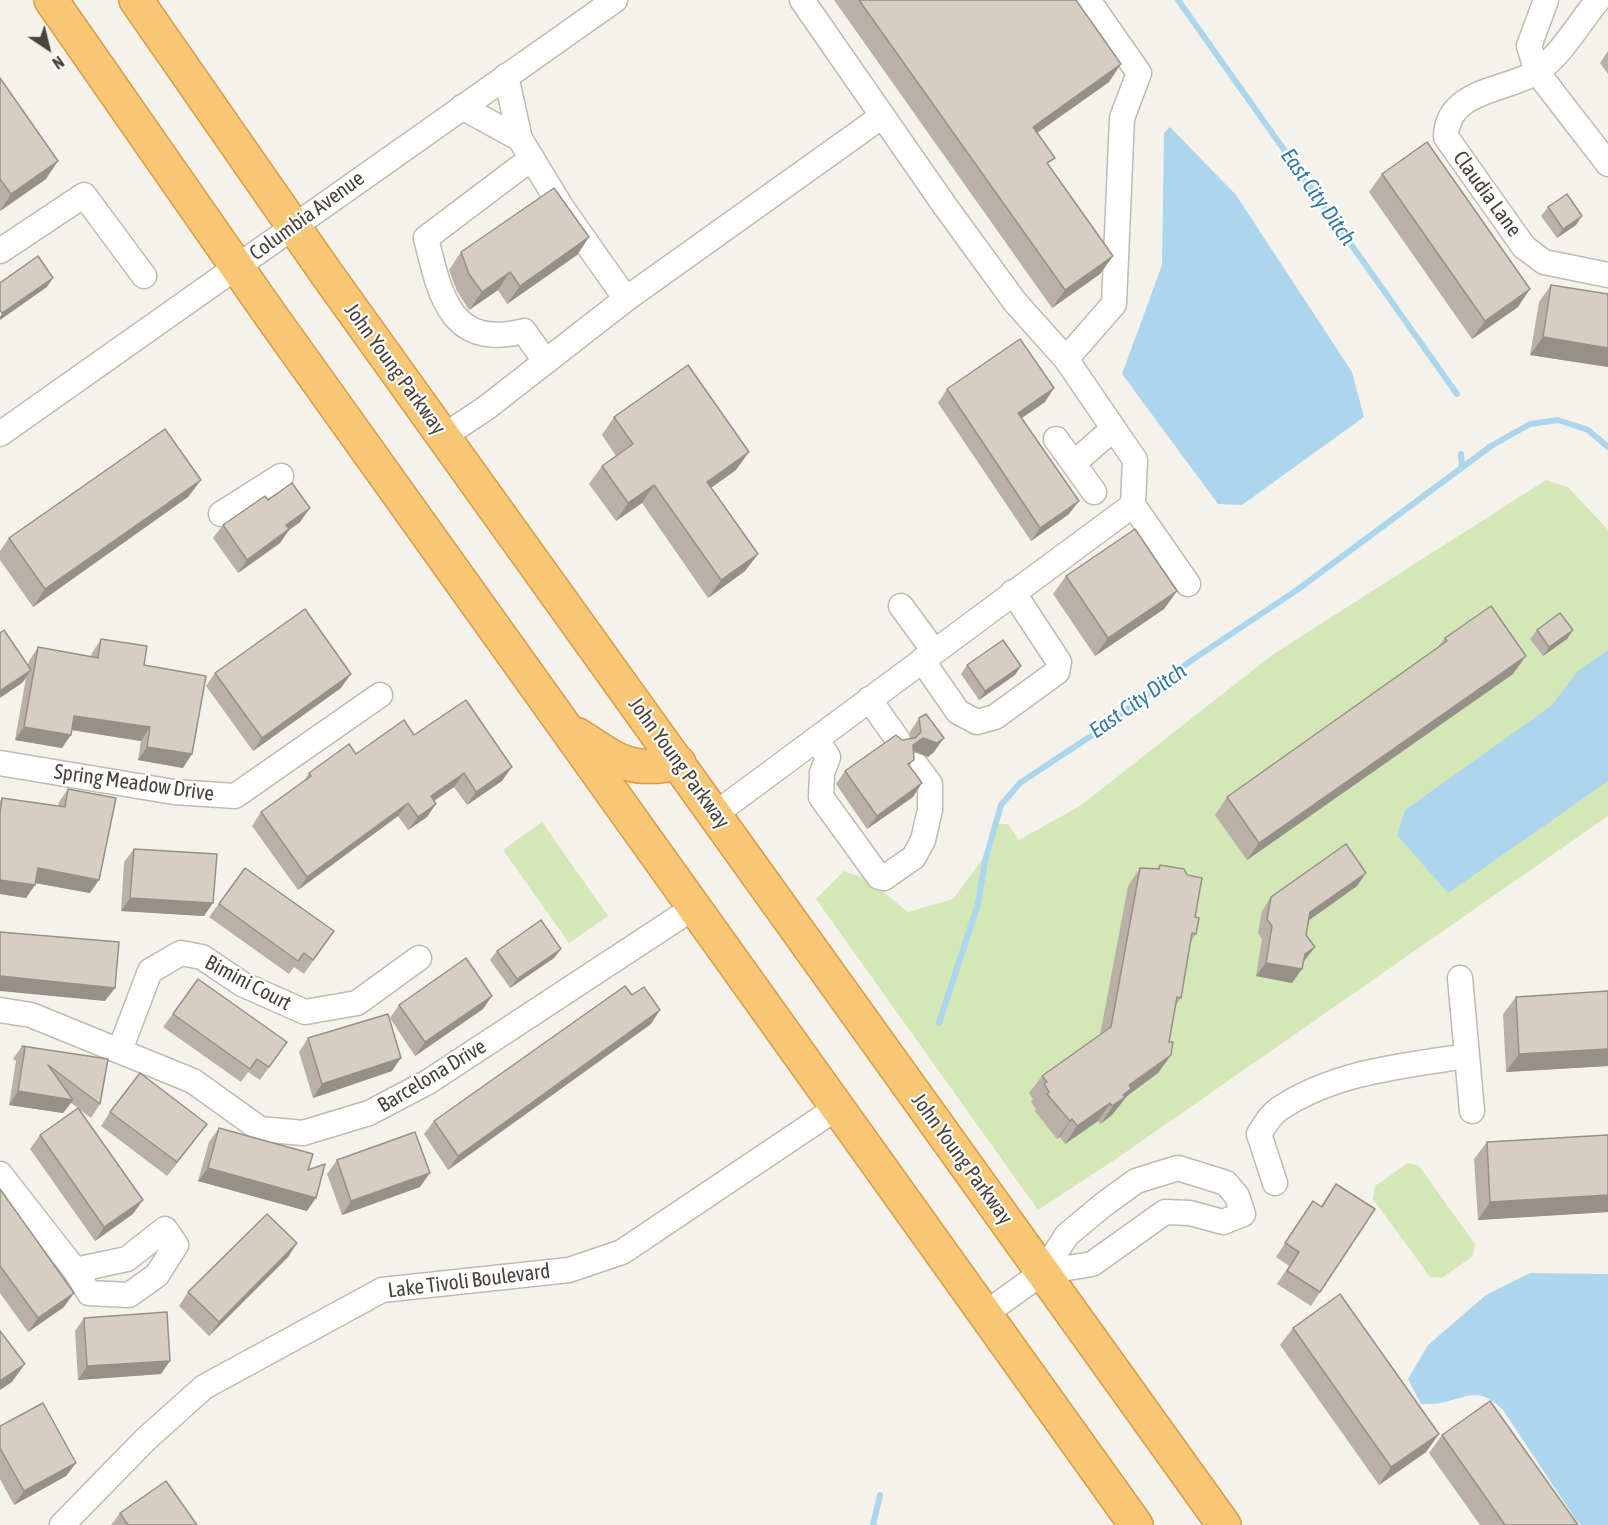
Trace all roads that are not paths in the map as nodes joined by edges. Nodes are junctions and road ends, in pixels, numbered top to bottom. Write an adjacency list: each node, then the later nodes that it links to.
1 (51, 0): 18 (highway)
2 (119, 0): 8 (highway)
3 (615, 0): 11 (street, Columbia Avenue)
4 (801, 0): 13 (street)
5 (1088, 0): 22 (street)
6 (1598, 0): 9 (street)
7 (1543, 5): 9 (street); 10 (street)
8 (143, 10): 16 (highway, John Young Parkway)
9 (1574, 29): 10 (street)
10 (1537, 72): 15 (street); 19 (street, Claudia Lane)
11 (506, 76): 12 (street, Columbia Avenue); 14 (street)
12 (462, 107): 14 (street); 16 (street, Columbia Avenue)
13 (881, 117): 21 (street); 22 (street)
14 (526, 149): 21 (street); 23 (street)
15 (1608, 164)
16 (292, 226): 18 (street, Columbia Avenue); 26 (highway, John Young Parkway)
17 (0, 251): 20 (street)
18 (237, 266): 25 (street, Columbia Avenue); 39 (highway)
19 (1608, 275)
20 (144, 276)
21 (626, 299): 23 (street)
22 (1066, 359): 24 (street)
23 (545, 361): 26 (street)
24 (1113, 429): 28 (street); 31 (street)
25 (0, 434)
26 (444, 436): 43 (highway, John Young Parkway)
27 (1056, 439): 28 (street)
28 (1074, 463): 30 (street)
29 (281, 476): 32 (street)
30 (1094, 492)
31 (1133, 505): 33 (street); 34 (street)
32 (221, 514)
33 (1188, 584)
34 (1012, 592): 36 (street); 36 (street)
35 (901, 606): 36 (street)
36 (928, 655): 38 (street)
37 (380, 694): 42 (street, Spring Meadow Drive)
38 (869, 699): 40 (street); 41 (street)
39 (562, 724): 43 (highway); 46 (highway)
40 (816, 739): 44 (street); 45 (street)
41 (898, 740)
42 (0, 763)
43 (679, 763): 45 (highway, John Young Parkway)
44 (916, 765)
45 (715, 814): 57 (highway, John Young Parkway)
46 (693, 908): 50 (street, Barcelona Drive); 52 (highway)
47 (419, 958): 50 (street, Bimini Court)
48 (1460, 978): 51 (street)
49 (0, 1010): 50 (street, Barcelona Drive)
50 (120, 1050)
51 (1466, 1056): 53 (street); 55 (street)
52 (838, 1107): 58 (highway); 59 (street, Lake Tivoli Boulevard)
53 (1473, 1111)
54 (0, 1174): 56 (street)
55 (1275, 1182)
56 (75, 1269)
57 (1043, 1272): 57 (street); 58 (street); 61 (highway, John Young Parkway)
58 (985, 1314): 60 (highway)
59 (62, 1525)
60 (1136, 1525)
61 (1224, 1525)

